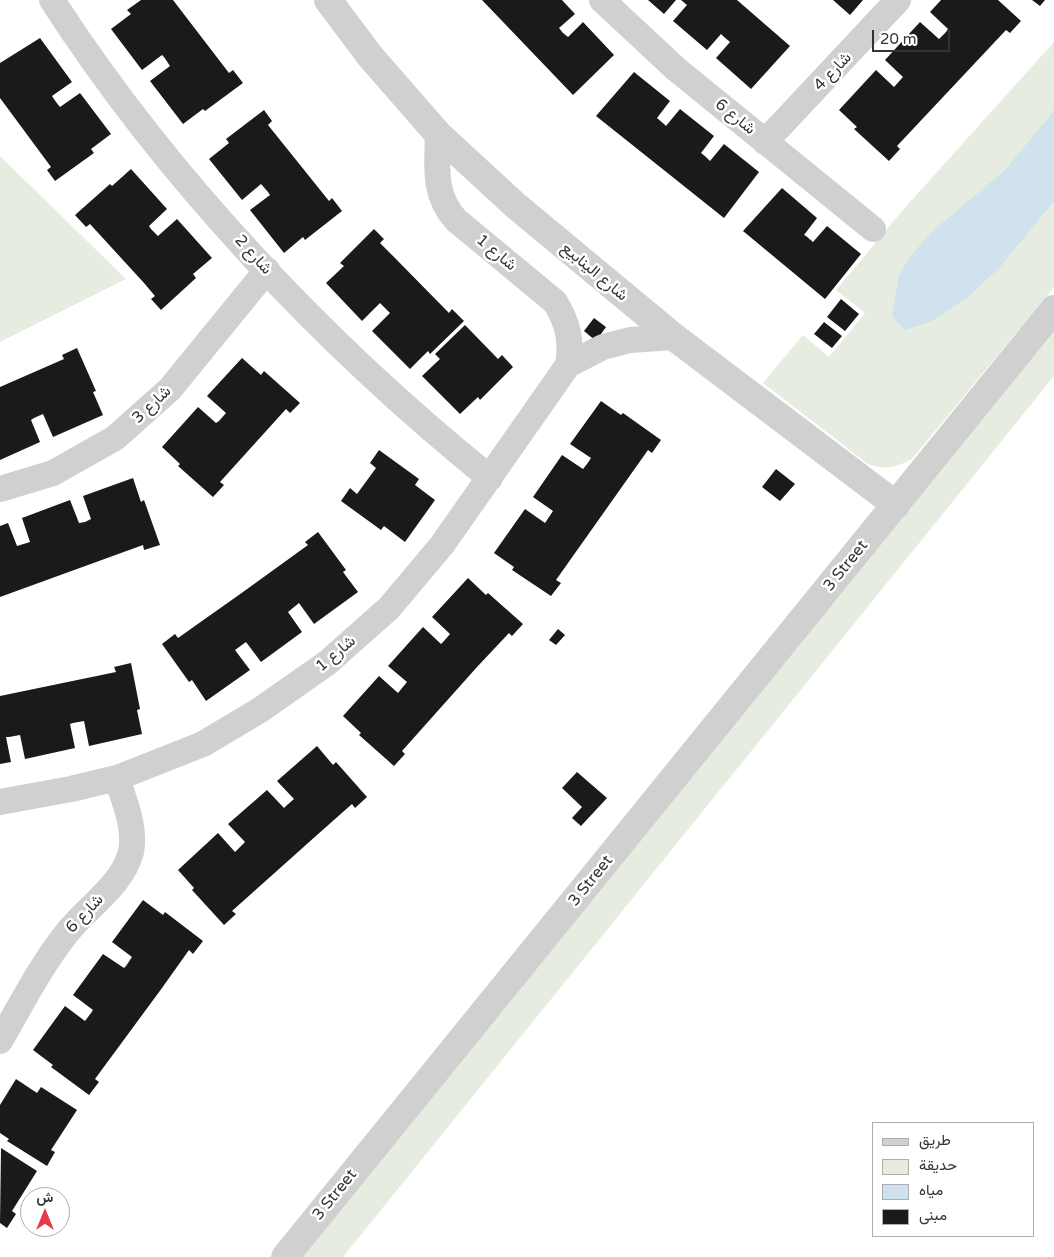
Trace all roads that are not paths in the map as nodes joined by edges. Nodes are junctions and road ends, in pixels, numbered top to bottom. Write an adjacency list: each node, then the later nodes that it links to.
1 (52, 0): 8 (street, شارع 2)
2 (328, 0): 5 (street, شارع الينابيع)
3 (602, 0): 6 (street, شارع 6)
4 (898, 0): 6 (street, شارع 4)
5 (438, 134): 10 (street, شارع الينابيع); 11 (street, شارع 1)
6 (765, 142): 7 (street, شارع 6)
7 (873, 229)
8 (267, 270): 12 (street, شارع 2); 13 (street, شارع 3)
9 (1054, 309): 14 (street, 3 Street)
10 (674, 337): 11 (street, شارع 1); 14 (street, شارع الينابيع)
11 (568, 365): 12 (street, شارع 1)
12 (490, 478): 15 (street, شارع 1)
13 (0, 490)
14 (896, 505): 18 (street, 3 Street)
15 (117, 778): 16 (street, شارع 1); 17 (street, شارع 6)
16 (0, 802)
17 (0, 1041)
18 (286, 1257)

